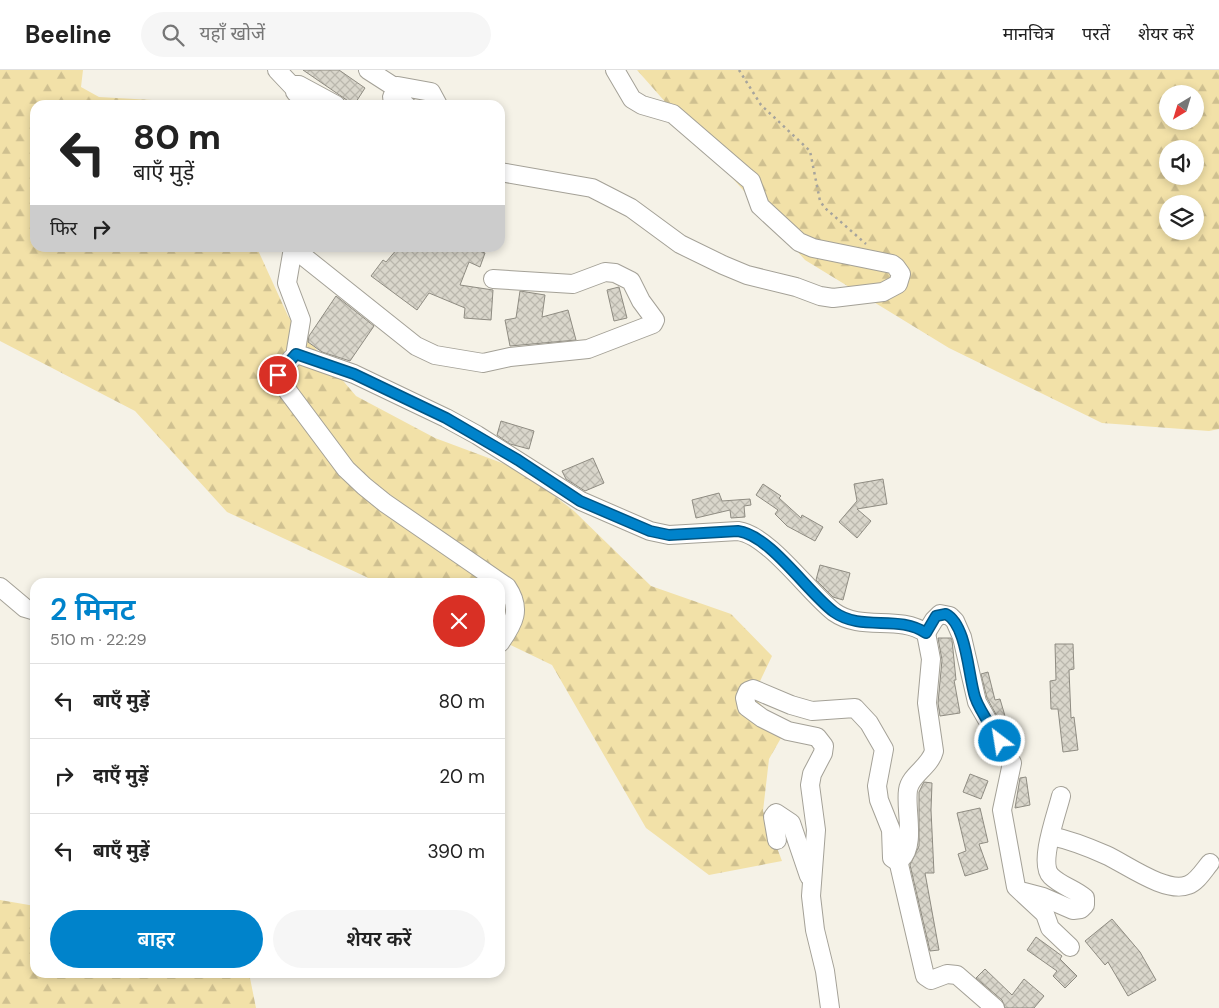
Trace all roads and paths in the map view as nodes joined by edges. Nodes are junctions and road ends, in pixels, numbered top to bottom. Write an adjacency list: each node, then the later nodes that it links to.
1 (277, 70): 5 (street)
2 (368, 70): 6 (street)
3 (615, 70): 11 (street)
4 (739, 70): 12 (path)
5 (294, 88): 7 (street); 8 (street)
6 (396, 88): 9 (street); 10 (street)
7 (304, 100)
8 (327, 100)
9 (397, 100)
10 (436, 100)
11 (505, 173)
12 (871, 248)
13 (292, 252): 16 (street)
14 (298, 252): 15 (street)
15 (493, 279)
16 (296, 354): 17 (street); 21 (street)
17 (494, 578)
18 (505, 586): 22 (street)
19 (0, 587): 20 (street)
20 (30, 610)
21 (926, 633): 26 (street); 29 (street)
22 (505, 636)
23 (1061, 796): 24 (street)
24 (1051, 836): 27 (street); 29 (street)
25 (777, 840): 28 (street)
26 (898, 860): 28 (street); 32 (street)
27 (1210, 863)
28 (811, 882): 31 (street)
29 (1018, 890): 30 (street)
30 (1070, 947)
31 (830, 1008)
32 (995, 1008)

